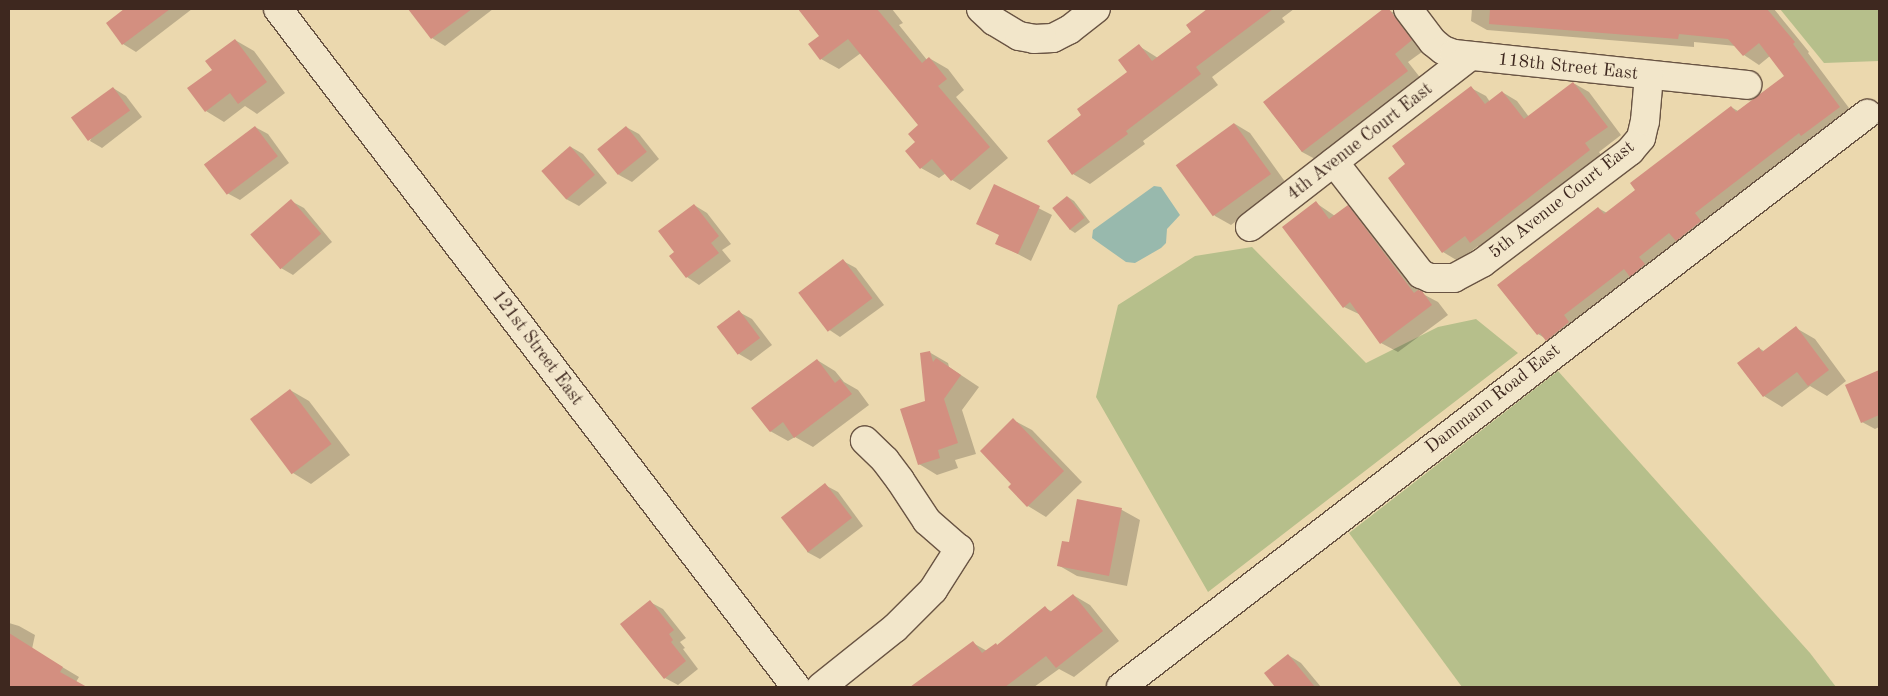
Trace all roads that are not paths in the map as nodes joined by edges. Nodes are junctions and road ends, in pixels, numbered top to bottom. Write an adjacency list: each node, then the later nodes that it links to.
1 (278, 9): 12 (street, 121st Street East)
2 (981, 9): 3 (street)
3 (1096, 9)
4 (1408, 9): 5 (street, 118th Street East)
5 (1469, 57): 6 (street, 118th Street East); 9 (street, 4th Avenue Court East)
6 (1649, 75): 7 (street, 118th Street East); 9 (street, 5th Avenue Court East)
7 (1747, 85)
8 (1867, 114): 14 (street, Dammann Road East)
9 (1334, 162): 10 (street, 4th Avenue Court East)
10 (1250, 227)
11 (864, 441): 13 (street)
12 (796, 687)
13 (821, 687)
14 (1121, 687)

